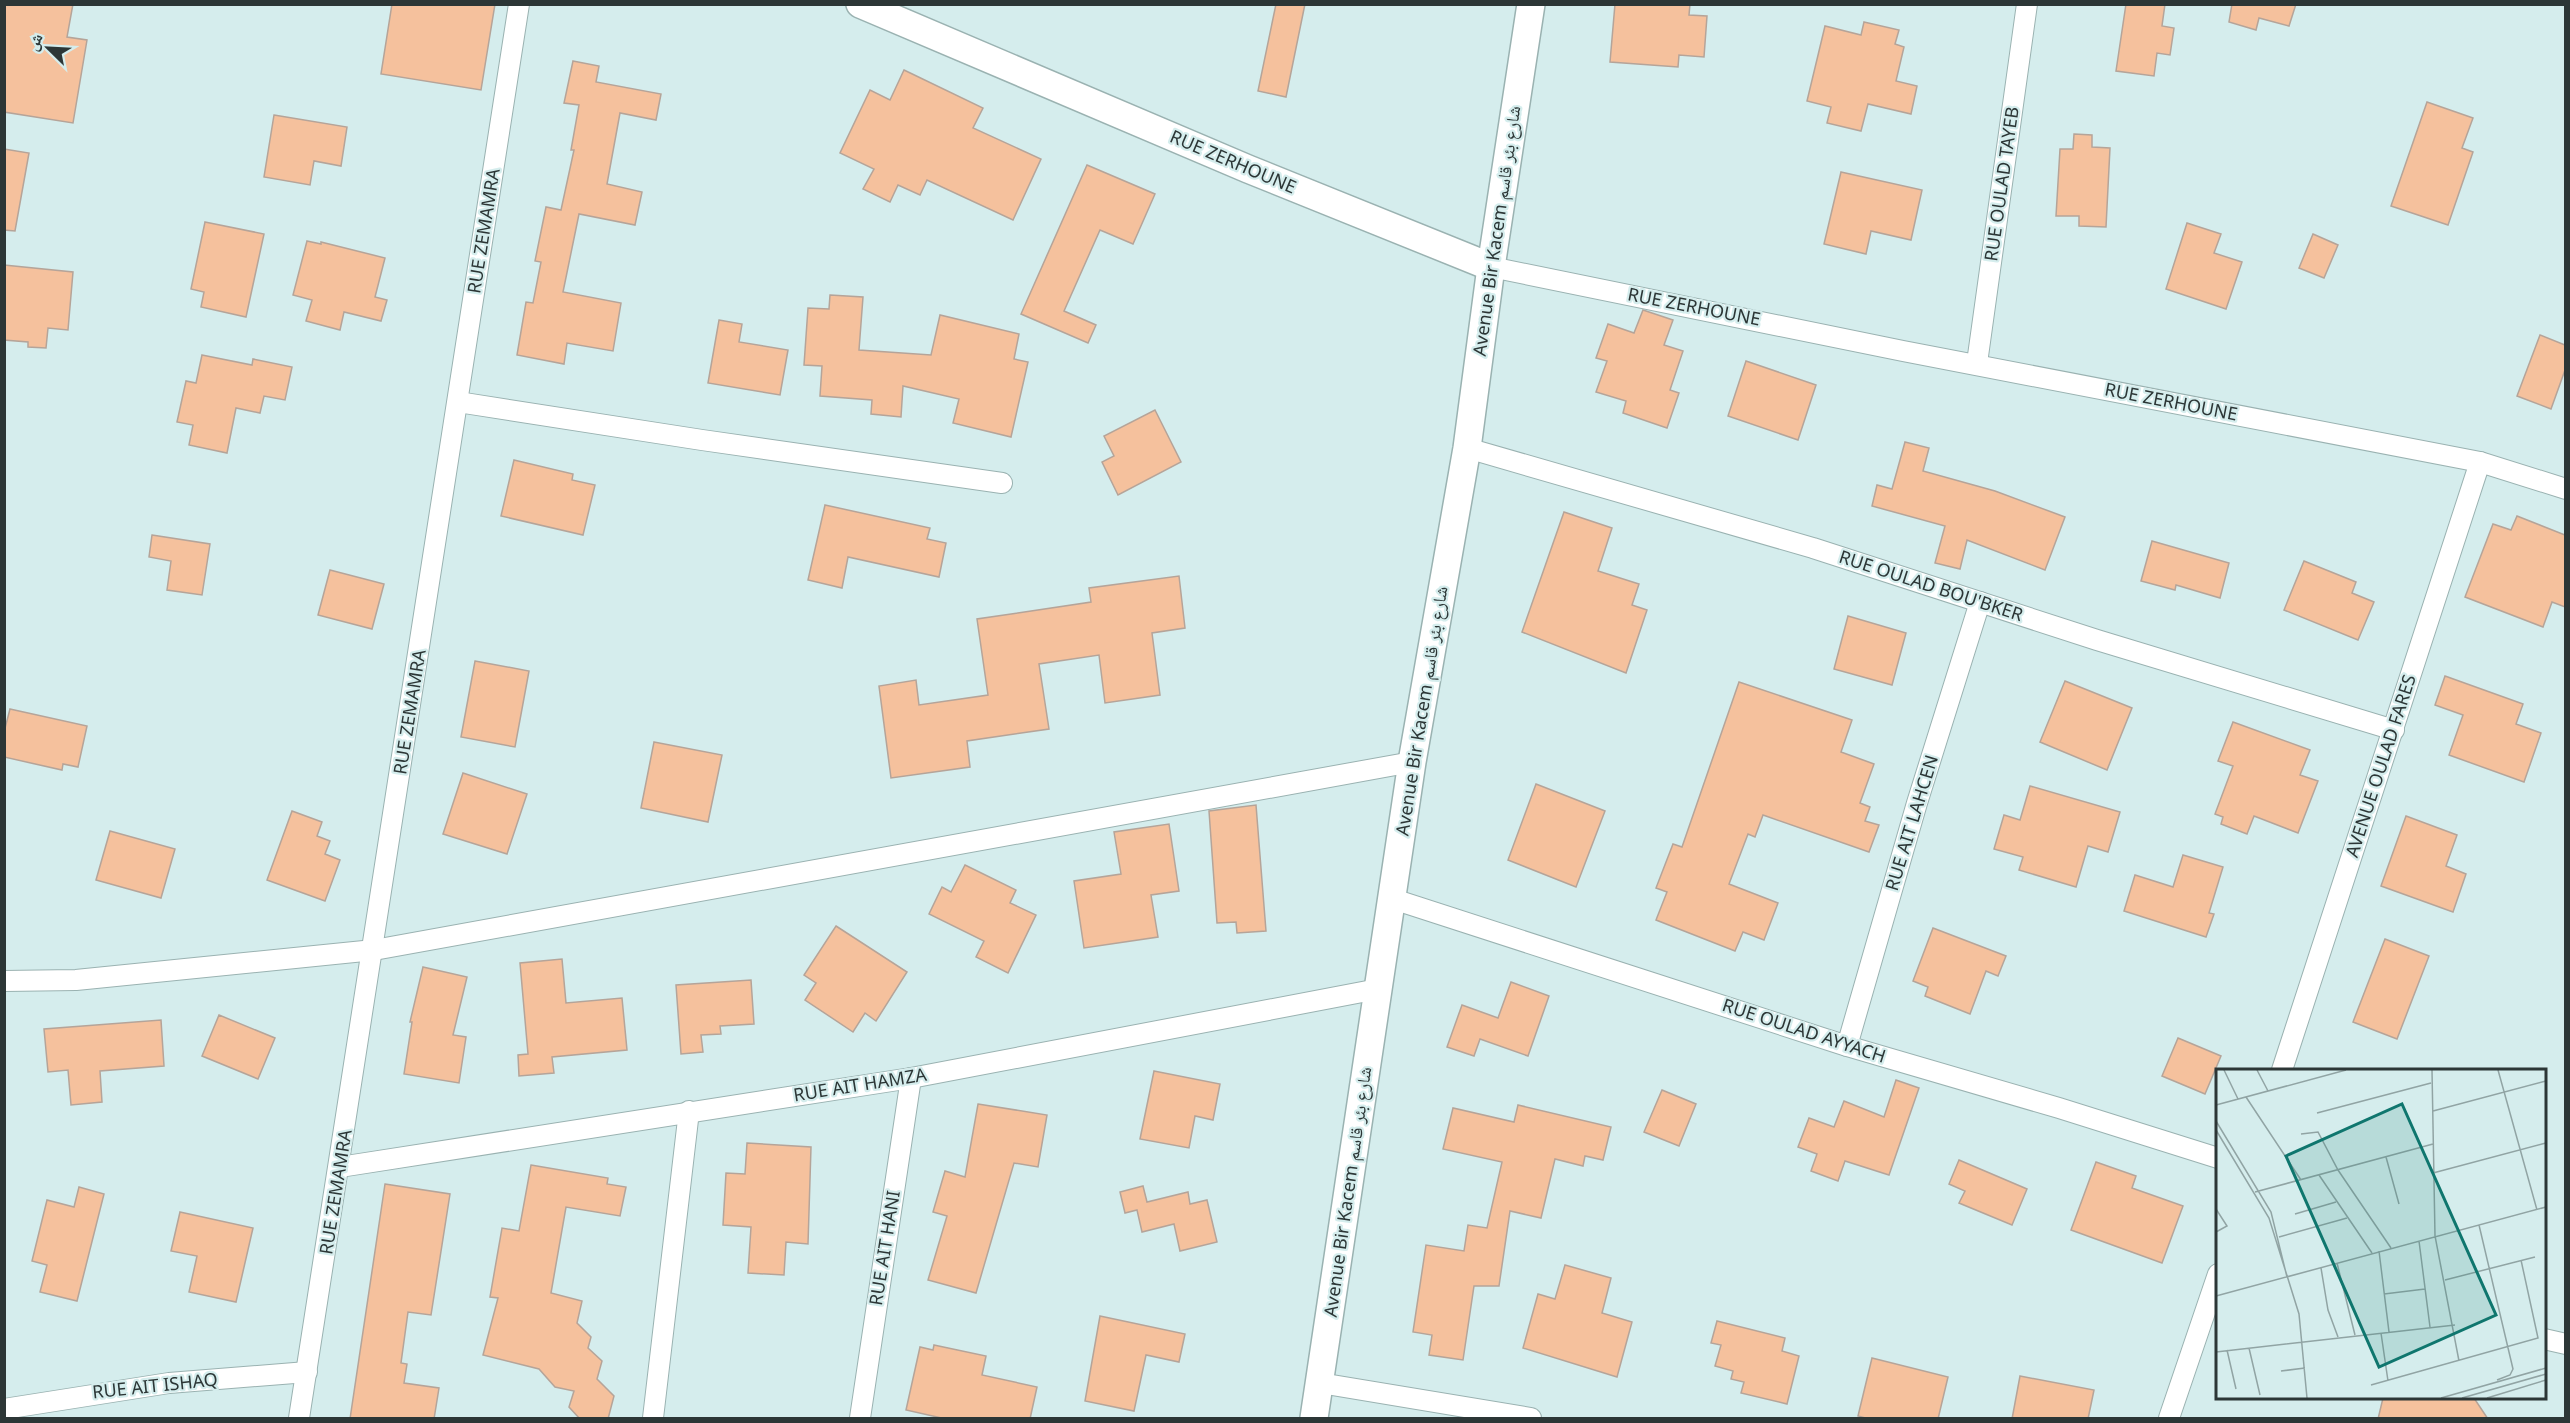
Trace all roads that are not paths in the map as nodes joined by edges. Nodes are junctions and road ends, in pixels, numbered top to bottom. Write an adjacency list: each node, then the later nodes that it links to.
1 (519, 4): 7 (street, RUE ZEMAMRA)
2 (860, 4): 5 (street, RUE ZERHOUNE)
3 (1532, 4): 5 (street, Avenue Bir Kacem شارع بئر قاسم)
4 (2027, 4): 6 (street, RUE OULAD TAYEB)
5 (1491, 267): 6 (street, RUE ZERHOUNE); 8 (street, Avenue Bir Kacem شارع بئر قاسم)
6 (1977, 363): 9 (street, RUE ZERHOUNE)
7 (458, 402): 10 (street); 16 (street, RUE ZEMAMRA)
8 (1467, 448): 12 (street, RUE OULAD BOU'BKER); 14 (street, Avenue Bir Kacem شارع بئر قاسم)
9 (2480, 462): 11 (street, RUE ZERHOUNE); 13 (street, AVENUE OULAD FARES)
10 (1002, 483)
11 (2565, 489)
12 (1980, 602): 13 (street, RUE OULAD BOU'BKER); 19 (street, RUE AIT LAHCEN)
13 (2394, 730): 20 (street, AVENUE OULAD FARES)
14 (1412, 762): 15 (street, Avenue Bir Kacem شارع بئر قاسم); 16 (street)
15 (1393, 899): 18 (street, Avenue Bir Kacem شارع بئر قاسم); 19 (street, RUE OULAD AYYACH)
16 (374, 950): 17 (street); 24 (street, RUE ZEMAMRA)
17 (4, 981)
18 (1378, 988): 21 (street, RUE AIT HAMZA); 29 (street, Avenue Bir Kacem شارع بئر قاسم)
19 (1847, 1046): 23 (street, RUE OULAD AYYACH)
20 (2283, 1069)
21 (911, 1078): 22 (street, RUE AIT HAMZA); 33 (street, RUE AIT HANI)
22 (689, 1111): 24 (street, RUE AIT HAMZA); 32 (street)
23 (2216, 1158)
24 (340, 1167): 28 (street, RUE ZEMAMRA)
25 (2216, 1277): 36 (street)
26 (2546, 1339): 27 (street)
27 (2565, 1344)
28 (306, 1372): 30 (street, RUE AIT ISHAQ); 31 (street, RUE ZEMAMRA)
29 (1320, 1383): 34 (street, Avenue Bir Kacem شارع بئر قاسم); 35 (street)
30 (4, 1408)
31 (299, 1419)
32 (653, 1419)
33 (860, 1419)
34 (1314, 1419)
35 (1531, 1419)
36 (2169, 1419)

